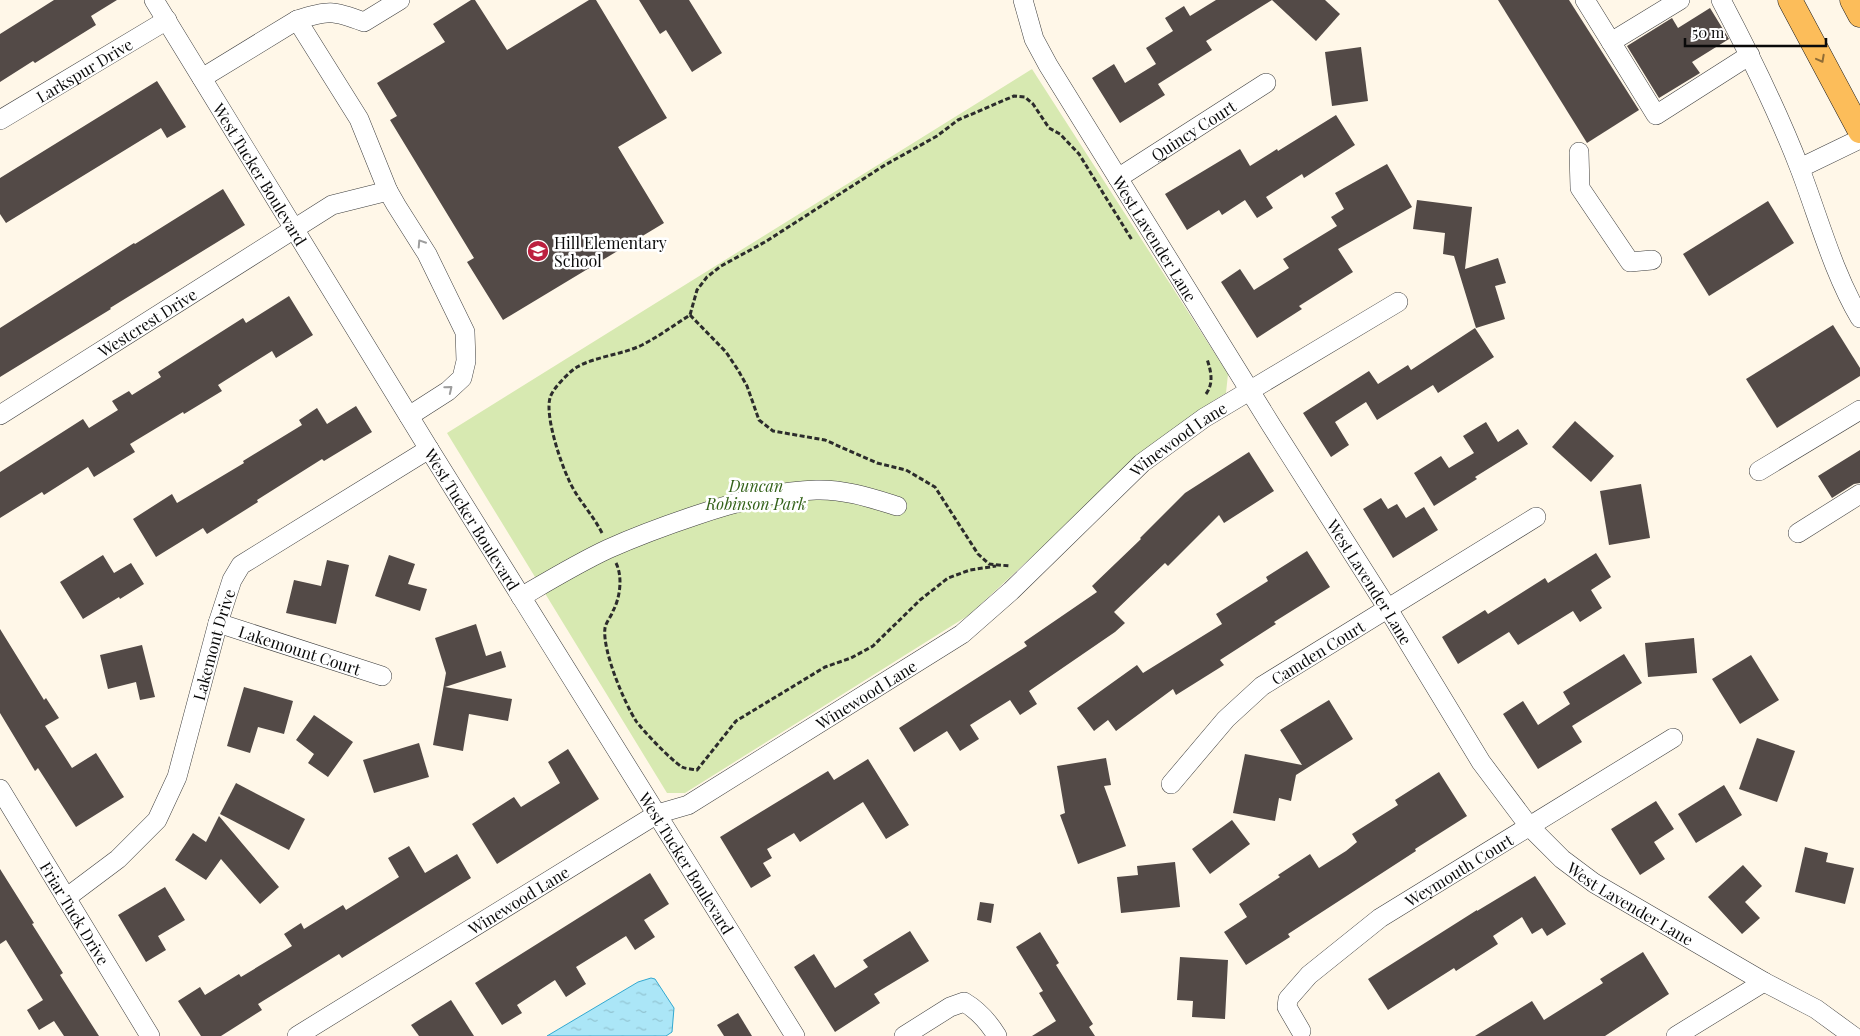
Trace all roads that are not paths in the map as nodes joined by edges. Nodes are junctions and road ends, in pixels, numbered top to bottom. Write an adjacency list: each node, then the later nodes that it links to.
1 (154, 0): 10 (street, West Tucker Boulevard)
2 (400, 0): 11 (street)
3 (1023, 0): 21 (street, West Lavender Lane)
4 (1585, 0): 12 (street)
5 (1680, 0): 12 (street)
6 (1721, 0): 13 (street)
7 (1790, 0): 17 (main road, one-way to 17)
8 (1852, 0): 9 (main road)
9 (1860, 15)
10 (167, 20): 14 (street, West Tucker Boulevard); 16 (street, Larkspur Drive)
11 (297, 20): 14 (street); 22 (street)
12 (1611, 42): 13 (street)
13 (1750, 56): 20 (street)
14 (202, 78): 23 (street, West Tucker Boulevard)
15 (1266, 83): 21 (street, Quincy Court)
16 (0, 120)
17 (1860, 131)
18 (1860, 139): 20 (street)
19 (1579, 152): 24 (street)
20 (1800, 168): 25 (street)
21 (1118, 178): 28 (street, West Lavender Lane)
22 (388, 191): 23 (street, Westcrest Drive); 31 (street, one-way to 22)
23 (295, 230): 30 (street, Westcrest Drive); 31 (street, West Tucker Boulevard)
24 (1652, 260)
25 (1853, 290): 27 (street)
26 (1398, 302): 28 (street, Winewood Lane)
27 (1860, 318)
28 (1250, 391): 39 (street, West Lavender Lane); 45 (street, Winewood Lane)
29 (1860, 410): 33 (street)
30 (0, 415)
31 (408, 416): 32 (street, West Tucker Boulevard)
32 (429, 449): 38 (street, West Tucker Boulevard); 40 (street, Lakemont Drive)
33 (1759, 471)
34 (1860, 494): 37 (street)
35 (897, 506): 38 (street)
36 (1536, 516): 39 (street, Camden Court)
37 (1798, 533)
38 (521, 597): 45 (street, West Tucker Boulevard)
39 (1388, 609): 43 (street, Camden Court); 46 (street, West Lavender Lane)
40 (218, 623): 41 (street, Lakemount Court); 47 (street, Lakemont Drive)
41 (382, 676)
42 (1673, 738): 46 (street, Weymouth Court)
43 (1171, 784)
44 (0, 789): 47 (street, Friar Tuck Drive)
45 (657, 814): 51 (street, Winewood Lane); 52 (street, West Tucker Boulevard)
46 (1529, 826): 48 (street, West Lavender Lane); 49 (street, Weymouth Court)
47 (66, 898): 50 (street, Friar Tuck Drive)
48 (1764, 982): 55 (street); 56 (street, West Lavender Lane)
49 (1301, 1031)
50 (150, 1036)
51 (297, 1036)
52 (795, 1036)
53 (904, 1036): 54 (street)
54 (997, 1036)
55 (1676, 1036)
56 (1853, 1036)

